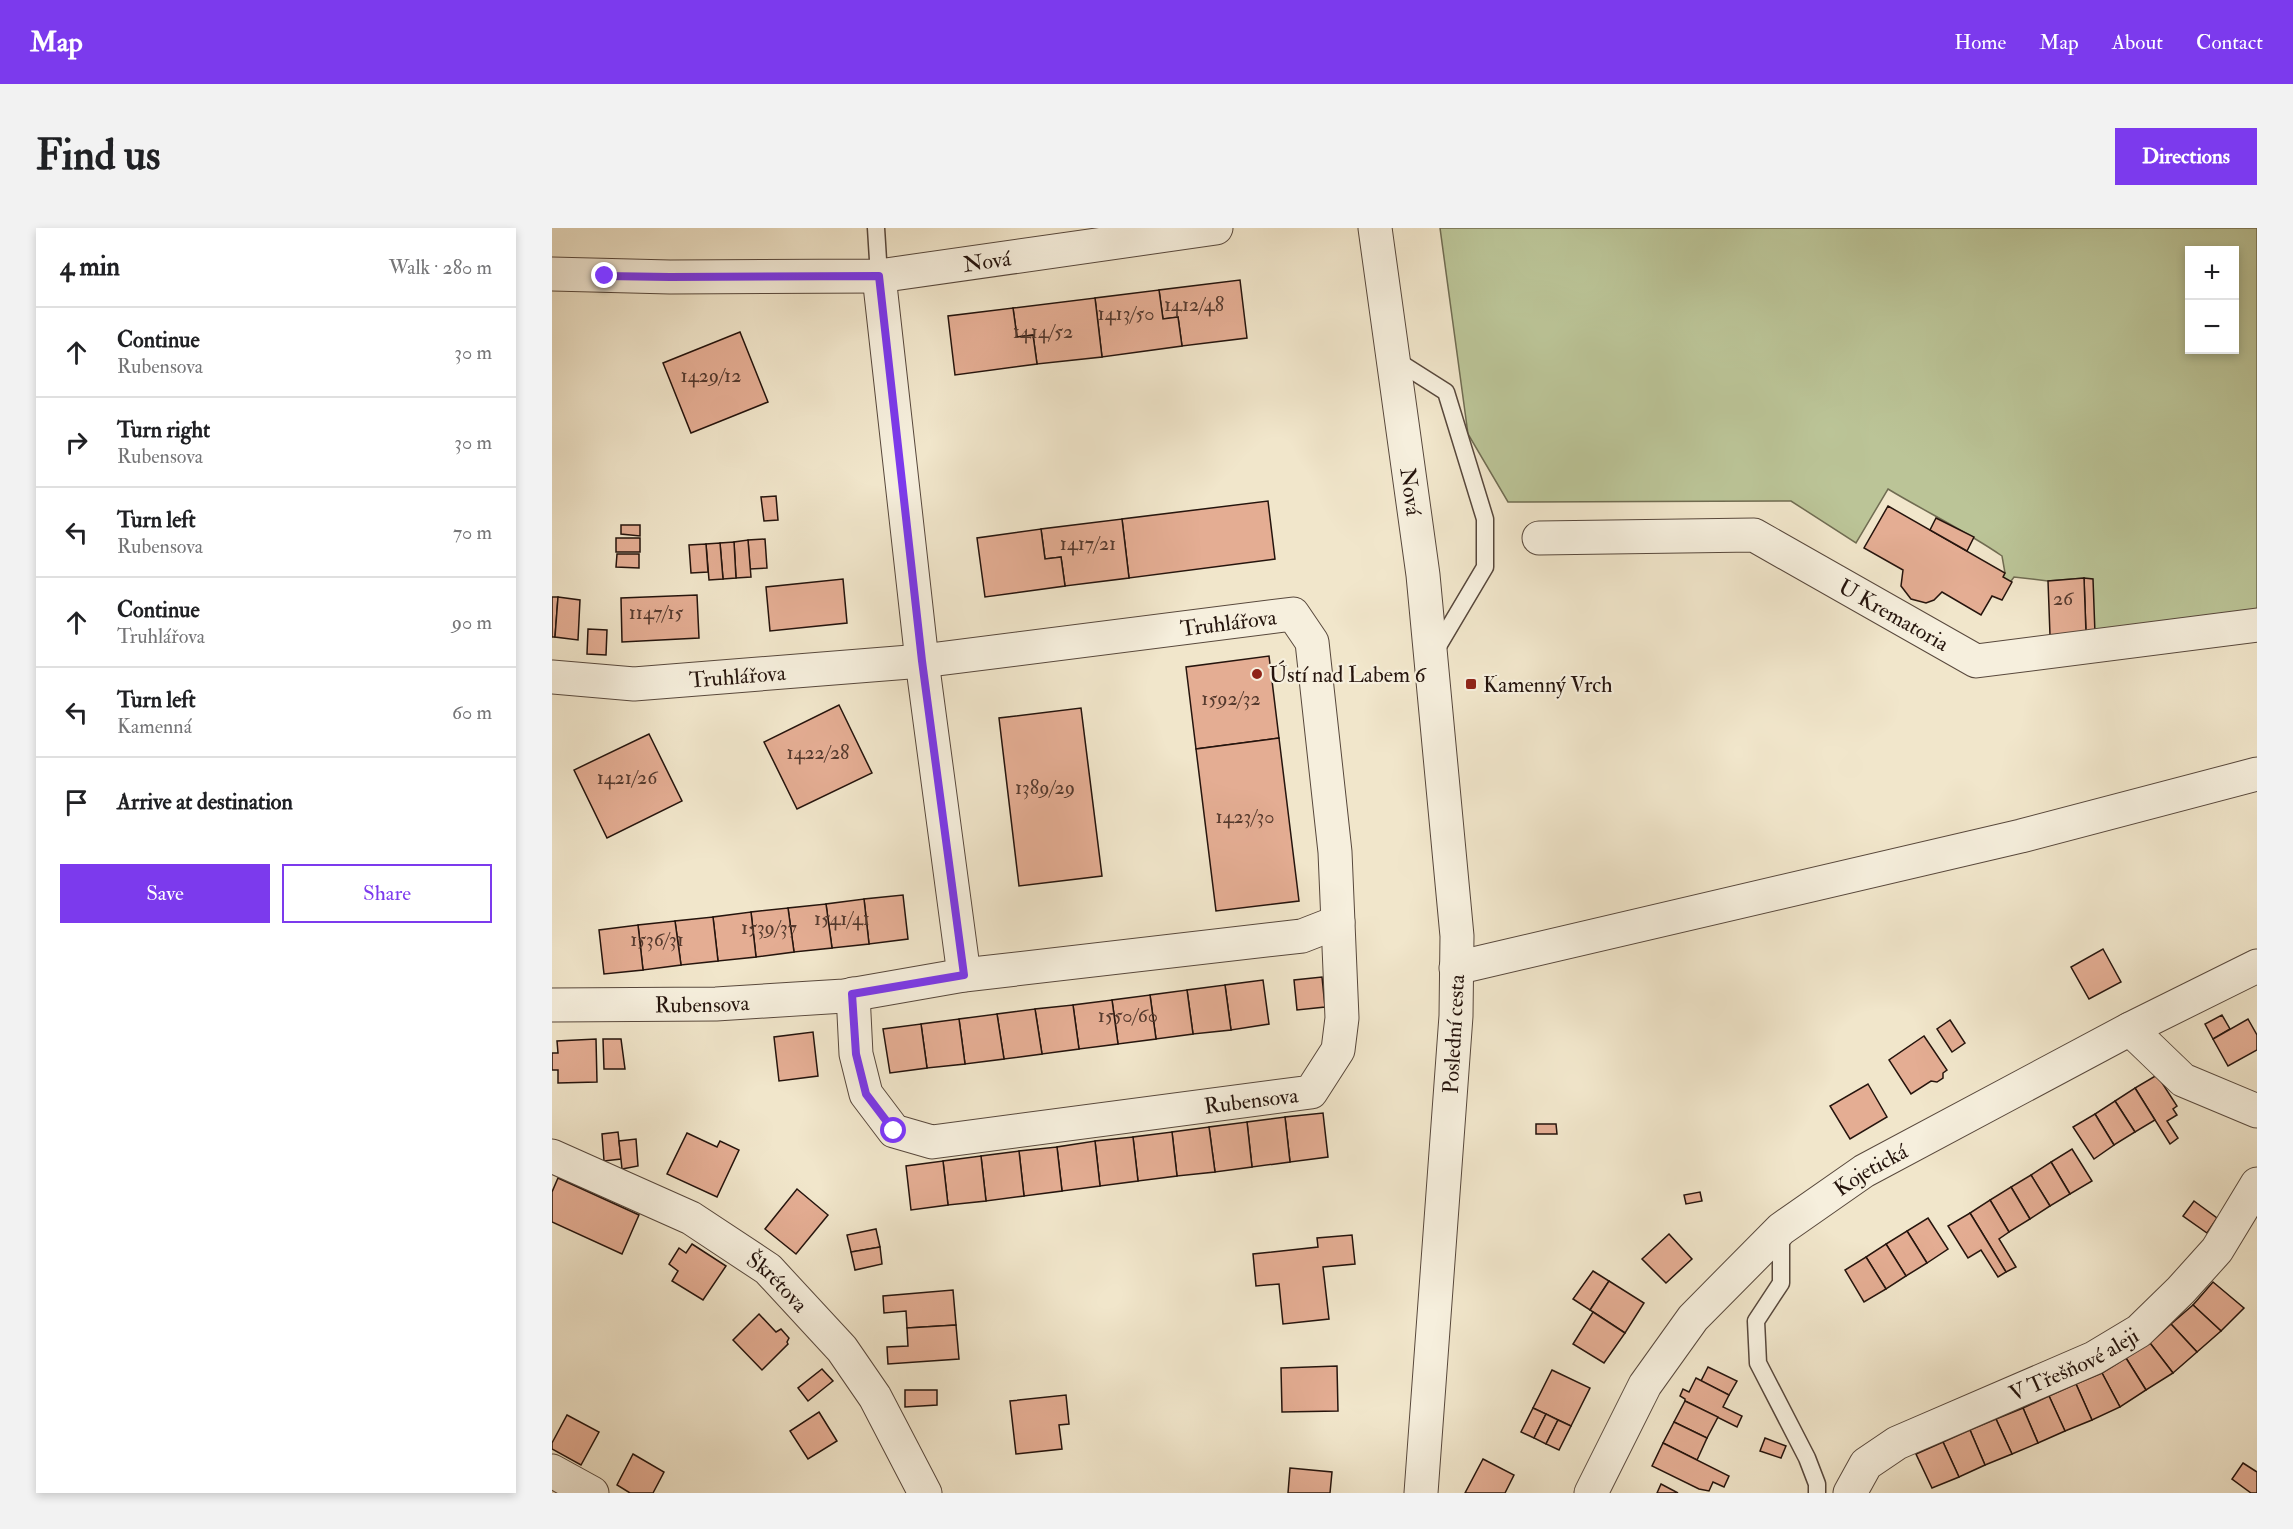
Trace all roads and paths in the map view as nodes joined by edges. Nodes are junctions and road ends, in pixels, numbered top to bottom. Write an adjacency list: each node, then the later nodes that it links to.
1 (876, 228): 5 (lane)
2 (1216, 228): 5 (street, Nová)
3 (1375, 228): 6 (street, Nová)
4 (552, 274): 5 (street, Nová)
5 (879, 276): 11 (street)
6 (1394, 359): 8 (street, Nová); 10 (lane)
7 (1539, 538): 9 (street, U Krematoria)
8 (1423, 575): 10 (street, Poslední cesta)
9 (2257, 625)
10 (1431, 659): 16 (street, Poslední cesta)
11 (922, 661): 12 (street, Truhlářova); 14 (street, Truhlářova); 17 (street)
12 (552, 676)
13 (2257, 774): 16 (street)
14 (1338, 922): 17 (street, Rubensova); 18 (street, Rubensova)
15 (2257, 966): 20 (street, Kojetická)
16 (1456, 968): 28 (street, Poslední cesta)
17 (964, 975): 18 (street, Rubensova)
18 (852, 994): 19 (street, Rubensova)
19 (552, 1005)
20 (2130, 1029): 21 (street); 24 (street, Kojetická)
21 (2257, 1111)
22 (552, 1156): 27 (street, Škrétova)
23 (2257, 1184): 31 (street, V Třešňové aleji)
24 (1781, 1229): 29 (street, Kojetická); 30 (lane)
25 (552, 1471): 26 (street)
26 (592, 1493)
27 (925, 1493)
28 (1421, 1493)
29 (1591, 1493)
30 (1817, 1493)
31 (1850, 1493)

